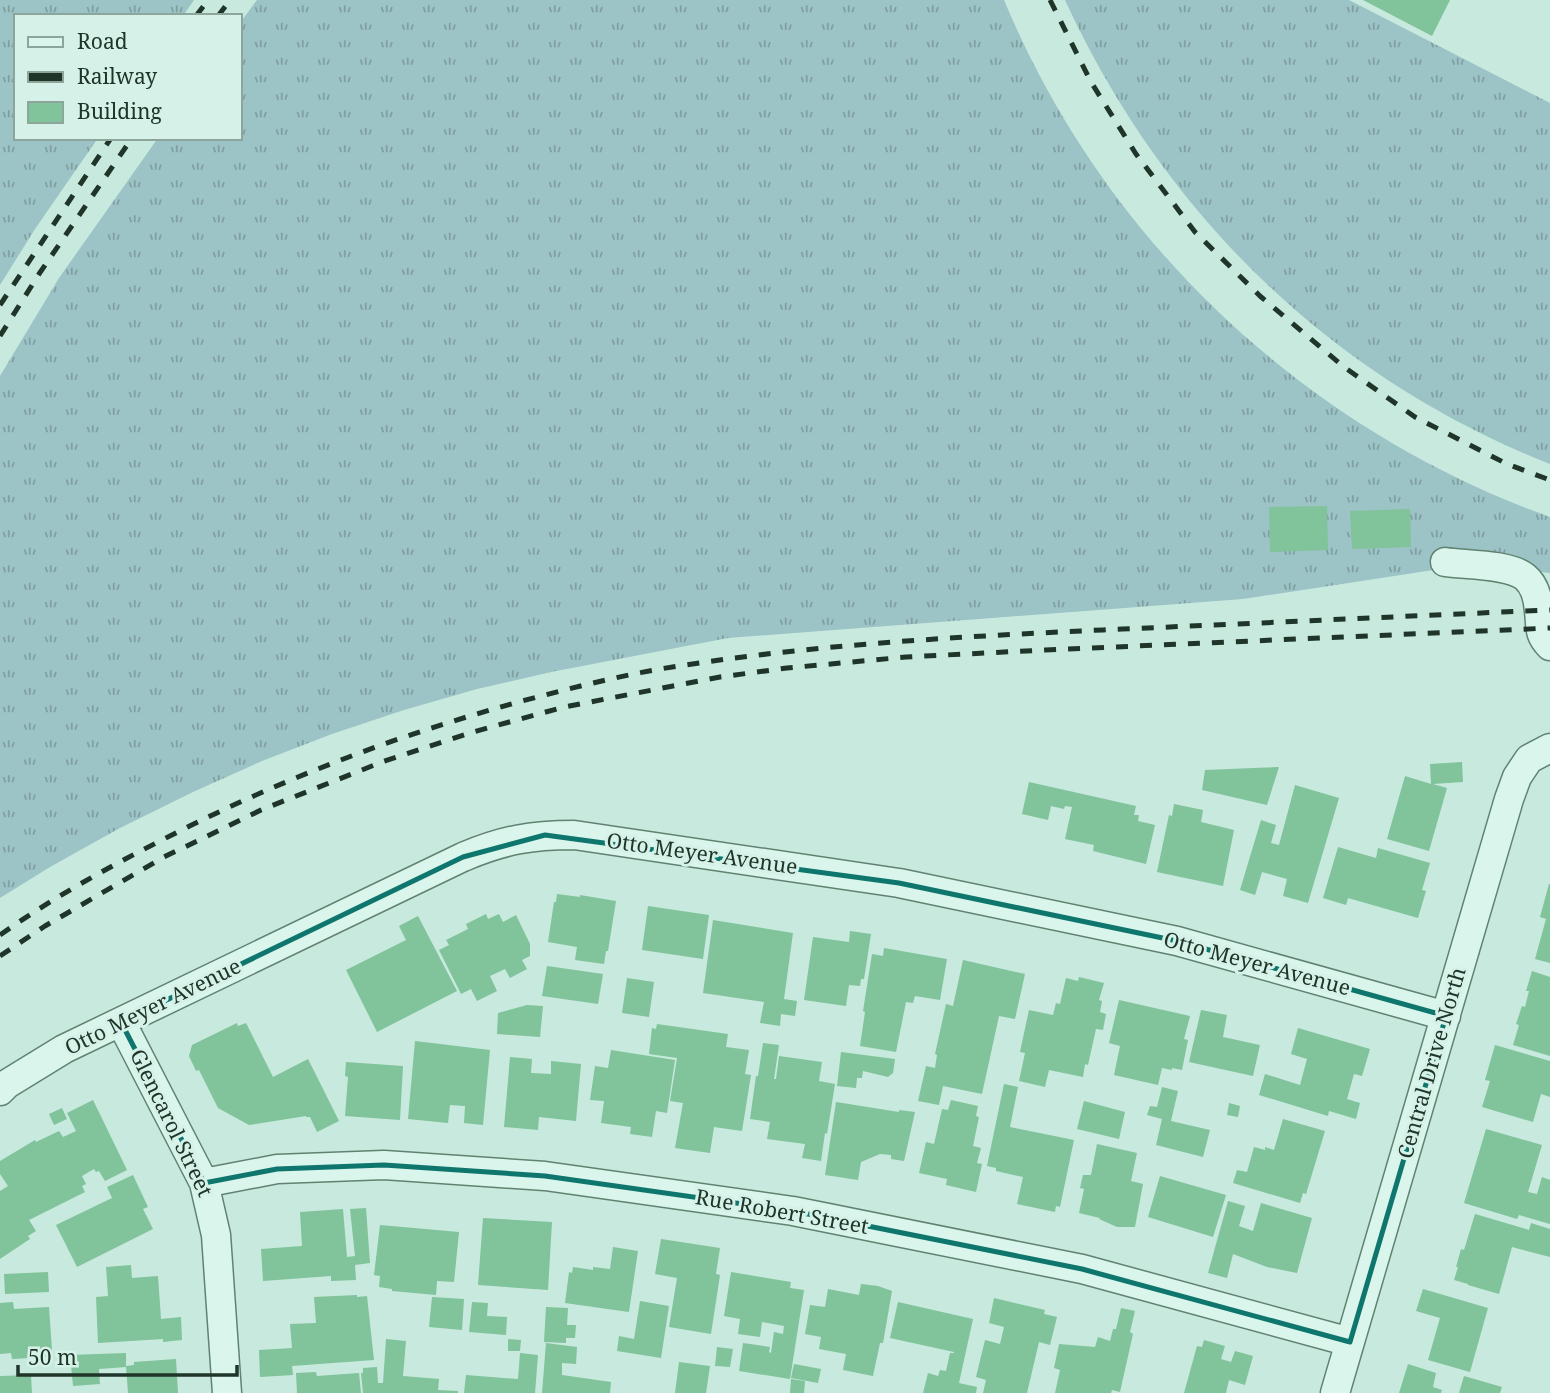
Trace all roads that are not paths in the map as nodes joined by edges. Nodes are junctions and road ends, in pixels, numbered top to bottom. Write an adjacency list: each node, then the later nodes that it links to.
1 (1445, 562): 2 (street)
2 (1550, 646)
3 (1550, 748): 4 (street, Central Drive North)
4 (1446, 1016): 5 (street, Otto Meyer Avenue); 8 (street, Central Drive North)
5 (121, 1021): 6 (street, Otto Meyer Avenue); 7 (street, Glencarol Street)
6 (0, 1091)
7 (204, 1183): 8 (street, Rue Robert Street); 9 (street, Glencarol Street)
8 (1350, 1342): 10 (street, Central Drive North)
9 (227, 1393)
10 (1335, 1393)

